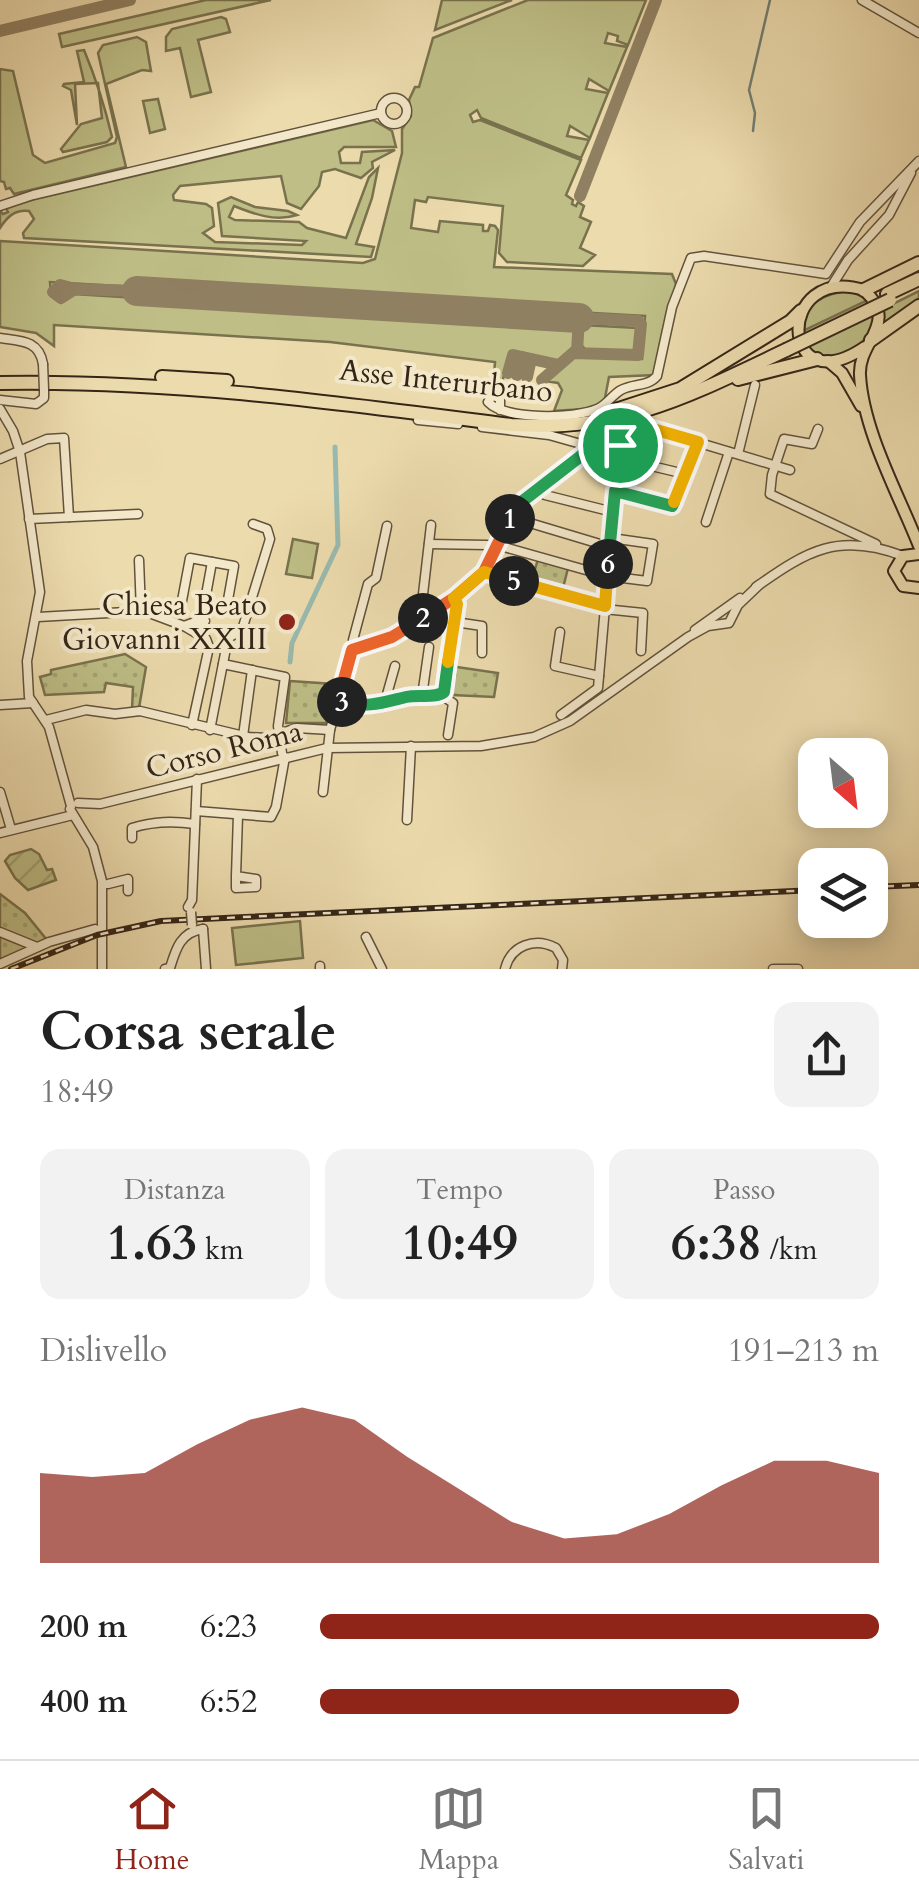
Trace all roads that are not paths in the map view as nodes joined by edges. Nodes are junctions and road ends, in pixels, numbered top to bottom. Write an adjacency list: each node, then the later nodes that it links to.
1 (862, 0): 3 (street)
2 (890, 0): 4 (street)
3 (873, 3): 4 (street)
4 (882, 12): 5 (street)
5 (919, 33)
6 (381, 114): 9 (street)
7 (916, 165): 8 (street); 10 (street)
8 (886, 194): 10 (street); 11 (street)
9 (0, 206)
10 (897, 206): 11 (street); 12 (street); 12 (street)
11 (872, 211): 12 (street); 29 (street)
12 (884, 226): 14 (street)
13 (919, 263): 16 (highway)
14 (845, 266): 16 (street); 17 (street)
15 (919, 283): 22 (highway, Asse Interurbano, bridge)
16 (859, 289): 17 (main road); 21 (main road)
17 (828, 291): 19 (main road)
18 (919, 306): 21 (highway)
19 (800, 311): 23 (main road); 30 (highway)
20 (0, 338): 28 (street, bridge)
21 (868, 344): 23 (main road); 32 (main road)
22 (784, 347): 26 (highway, Asse Interurbano); 30 (highway, Asse Interurbano)
23 (822, 360): 26 (highway); 32 (main road)
24 (0, 376): 30 (highway, Asse Interurbano)
25 (0, 384): 26 (highway, Asse Interurbano)
26 (711, 385)
27 (754, 386): 38 (street)
28 (4, 406): 36 (street)
29 (500, 410)
30 (604, 414)
31 (418, 420): 37 (street)
32 (869, 420): 60 (main road)
33 (818, 429): 41 (street)
34 (698, 442): 35 (street); 38 (street); 43 (street)
35 (620, 445): 37 (street); 39 (street)
36 (20, 452): 40 (street); 48 (street); 50 (street)
37 (586, 452): 44 (street)
38 (733, 453): 41 (street); 51 (street)
39 (618, 458): 43 (street); 45 (street)
40 (0, 459)
41 (774, 466): 42 (street); 55 (street)
42 (790, 470)
43 (685, 474): 45 (street)
44 (539, 490): 46 (street); 49 (street)
45 (615, 491): 46 (street)
46 (613, 512): 56 (street)
47 (138, 514): 48 (street)
48 (69, 517): 50 (street)
49 (510, 517): 56 (street); 58 (street)
50 (29, 519): 75 (street)
51 (706, 522)
52 (253, 524): 86 (street)
53 (431, 525): 57 (street)
54 (387, 526): 82 (street)
55 (868, 542): 59 (street); 60 (street)
56 (611, 543): 65 (street); 65 (street)
57 (433, 544): 58 (street); 76 (street)
58 (496, 546): 64 (street); 65 (street)
59 (828, 548): 63 (street); 66 (street)
60 (912, 552): 63 (main road)
61 (139, 560): 73 (street)
62 (212, 562): 69 (street); 71 (street); 79 (street)
63 (895, 567): 67 (main road)
64 (484, 572): 68 (street); 70 (street)
65 (607, 576): 70 (street)
66 (758, 585): 72 (street, Corso Roma); 74 (street, Corso Roma)
67 (919, 588)
68 (454, 598): 76 (street); 77 (street)
69 (181, 606)
70 (605, 608): 84 (street); 89 (street)
71 (226, 610)
72 (720, 611): 74 (street); 78 (street); 81 (street, Corso Roma)
73 (141, 612): 75 (street); 79 (street)
74 (731, 616): 78 (street, Corso Roma)
75 (38, 617): 93 (street)
76 (420, 620): 82 (street)
77 (455, 622): 85 (street); 91 (street)
78 (720, 624): 81 (street, Corso Roma)
79 (184, 626): 98 (street)
80 (560, 632): 89 (street)
81 (688, 637): 104 (street, Corso Roma)
82 (354, 648): 92 (street)
83 (430, 648): 90 (street)
84 (641, 651)
85 (482, 653)
86 (223, 664): 88 (street); 99 (street)
87 (395, 666): 95 (street)
88 (252, 670): 101 (street); 103 (street)
89 (599, 676): 96 (street)
90 (422, 696): 91 (street); 95 (street)
91 (443, 696): 102 (street)
92 (338, 701): 95 (street); 100 (street)
93 (33, 703): 94 (street); 97 (street)
94 (0, 704)
95 (384, 705)
96 (562, 715)
97 (46, 720): 98 (street); 110 (street)
98 (192, 726): 99 (street)
99 (210, 730): 103 (street)
100 (330, 730): 101 (street); 105 (street)
101 (281, 734): 103 (street); 106 (street)
102 (448, 734)
103 (243, 736)
104 (411, 746): 105 (street, Corso Roma); 113 (street)
105 (327, 748): 106 (street, Corso Roma); 109 (street)
106 (284, 755): 107 (street, Corso Roma); 112 (street)
107 (197, 779): 110 (street, Corso Roma); 111 (street)
108 (0, 792): 115 (street)
109 (322, 792)
110 (77, 810): 115 (street, Corso Roma); 127 (street)
111 (196, 811): 112 (street); 114 (street)
112 (238, 815): 118 (street)
113 (407, 820)
114 (195, 824): 117 (street); 121 (street, bridge)
115 (11, 829): 116 (street, Corso Roma)
116 (0, 833)
117 (132, 838)
118 (236, 876)
119 (108, 884): 120 (street)
120 (128, 891)
121 (199, 927): 128 (street); 129 (street)
122 (95, 929): 125 (street)
123 (0, 932): 125 (street)
124 (366, 938): 130 (street)
125 (37, 947): 126 (street)
126 (0, 964)
127 (102, 969)
128 (165, 969)
129 (206, 969)
130 (382, 969)
131 (505, 969): 132 (street)
132 (562, 969)
133 (774, 969): 134 (street)
134 (798, 969)

